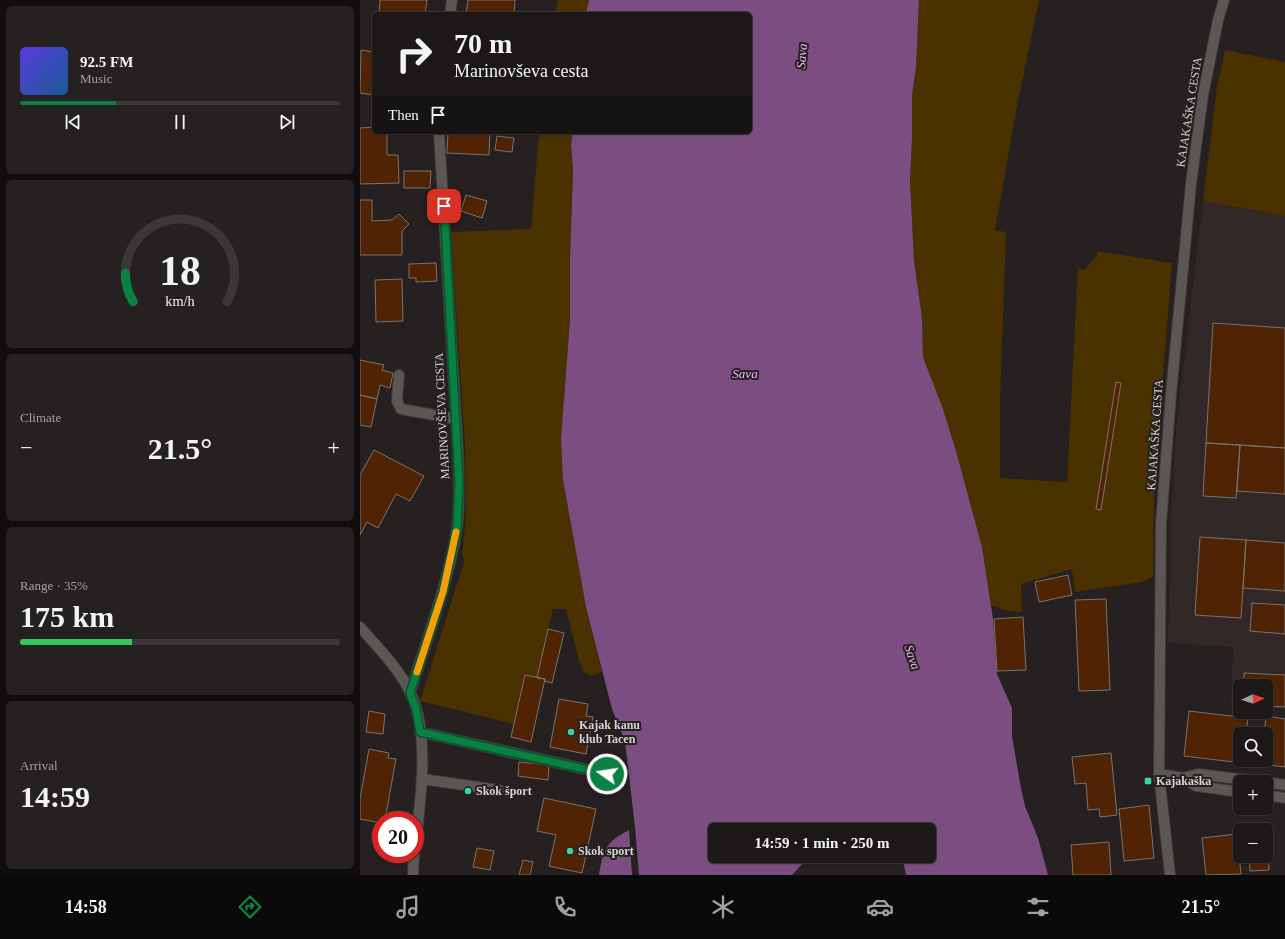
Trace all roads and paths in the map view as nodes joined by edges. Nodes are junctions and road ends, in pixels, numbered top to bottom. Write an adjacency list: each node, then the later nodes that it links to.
1 (452, 0): 3 (street)
2 (1224, 0): 11 (street, KAJAKAŠKA CESTA)
3 (450, 12)
4 (439, 134): 6 (street, MARINOVŠEVA CESTA)
5 (399, 376): 6 (street)
6 (456, 419): 8 (street, MARINOVŠEVA CESTA)
7 (360, 628): 8 (street)
8 (410, 693): 9 (street)
9 (420, 732): 10 (street); 12 (street)
10 (607, 774)
11 (1159, 774): 13 (street); 24 (street, KAJAKAŠKA CESTA)
12 (422, 778): 17 (street); 21 (street)
13 (1183, 778): 14 (street); 18 (street)
14 (1233, 778)
15 (1273, 783): 16 (street)
16 (1285, 785)
17 (499, 790)
18 (1233, 791)
19 (1273, 796): 20 (street)
20 (1285, 798)
21 (419, 811)
22 (414, 863): 23 (street)
23 (413, 875)
24 (1170, 875)

